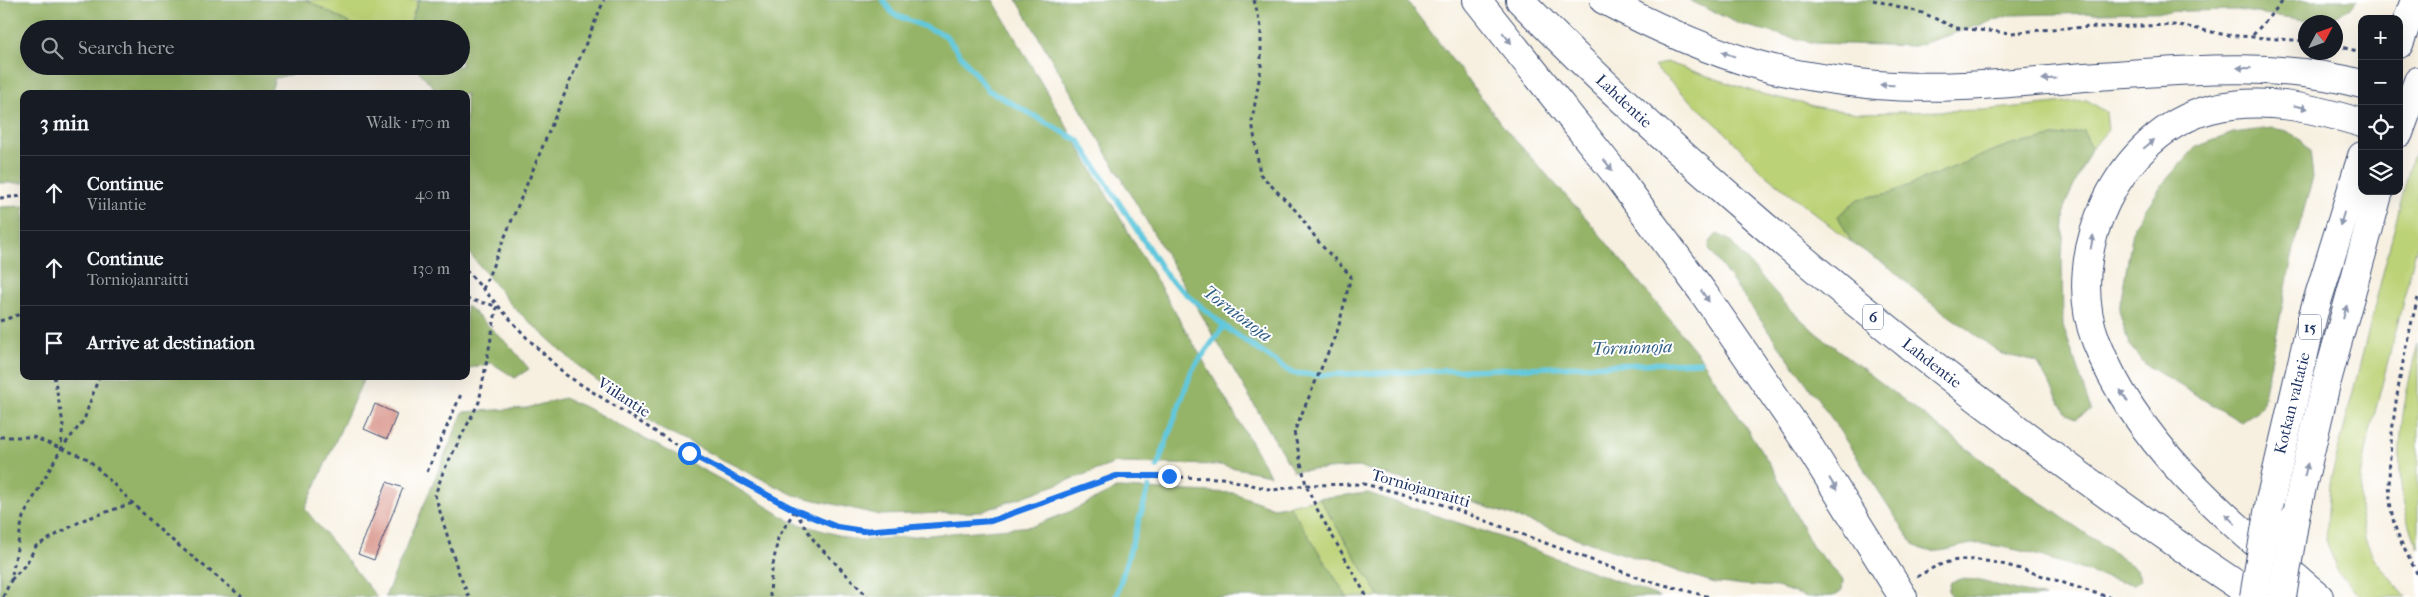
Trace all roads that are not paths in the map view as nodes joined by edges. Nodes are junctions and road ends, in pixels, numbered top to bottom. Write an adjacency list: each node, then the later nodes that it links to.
1 (1477, 0): 12 (highway, one-way to 12)
2 (1520, 0): 13 (highway, Lahdentie / 6)
3 (1604, 0): 7 (highway, one-way to 3)
4 (2415, 0): 5 (highway)
5 (2403, 33)
6 (2418, 81): 8 (highway)
7 (2358, 83)
8 (2403, 113)
9 (2358, 123): 15 (highway, one-way to 9)
10 (2358, 169): 13 (highway, Kotkan valtatie / 15, one-way to 13, bridge)
11 (2378, 195): 14 (highway, Kotkan valtatie / 15, one-way to 11, bridge)
12 (1908, 588)
13 (2255, 597)
14 (2282, 597)
15 (2319, 597)

